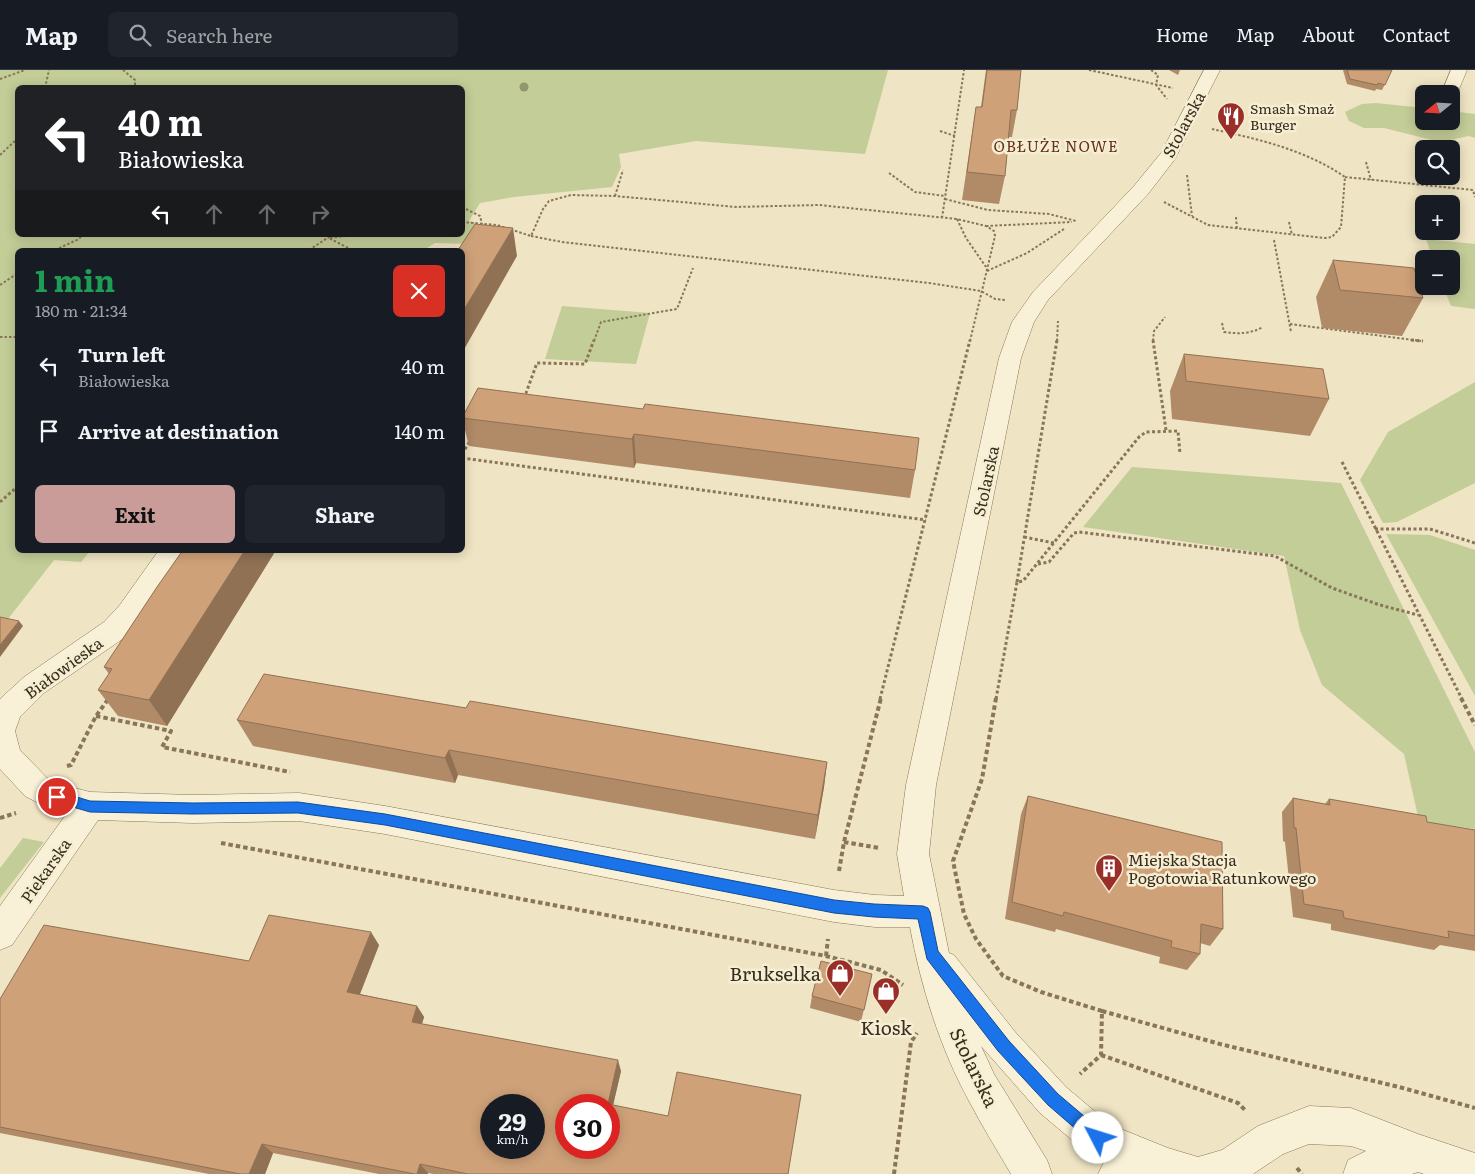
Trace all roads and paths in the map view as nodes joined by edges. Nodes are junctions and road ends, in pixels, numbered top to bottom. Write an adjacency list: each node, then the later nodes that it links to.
1 (25, 70): 9 (path)
2 (50, 70): 11 (path)
3 (123, 70): 12 (path)
4 (964, 70): 18 (path)
5 (1089, 70): 10 (path)
6 (1151, 70): 10 (path)
7 (1212, 70): 92 (street, Stolarska)
8 (1459, 70): 13 (street)
9 (0, 79)
10 (1156, 84): 14 (path); 15 (path)
11 (46, 85)
12 (136, 85)
13 (1453, 85)
14 (1180, 90)
15 (1170, 104)
16 (1210, 129): 25 (path)
17 (940, 131): 18 (path)
18 (955, 136): 28 (path)
19 (15, 141): 20 (path)
20 (0, 154)
21 (1366, 162): 26 (path)
22 (1187, 167): 33 (path)
23 (623, 170): 27 (path)
24 (889, 173): 28 (path)
25 (1345, 177): 26 (path); 44 (path)
26 (1372, 180): 29 (path)
27 (615, 196): 35 (path); 45 (path)
28 (945, 196): 31 (path)
29 (1475, 197)
30 (1156, 198): 33 (path)
31 (945, 199): 35 (path); 37 (path)
32 (465, 208): 40 (path)
33 (1192, 217): 42 (path)
34 (1236, 217): 42 (path)
35 (942, 218): 36 (path)
36 (957, 219): 41 (path); 54 (path)
37 (1078, 221): 41 (path); 54 (path)
38 (465, 222): 40 (path)
39 (1289, 222): 44 (path)
40 (482, 224): 43 (path); 45 (path)
41 (986, 226): 54 (path)
42 (1237, 229): 44 (path)
43 (478, 231)
44 (1292, 235)
45 (531, 236): 57 (path)
46 (80, 237): 50 (path)
47 (337, 237): 48 (path)
48 (328, 238): 51 (path); 52 (path)
49 (1274, 240): 62 (path)
50 (59, 248)
51 (312, 248)
52 (348, 248)
53 (693, 268): 68 (path)
54 (986, 269): 57 (path)
55 (15, 275): 56 (path)
56 (0, 285)
57 (981, 291): 58 (path); 77 (path)
58 (1010, 300)
59 (1165, 317): 69 (path)
60 (1058, 320): 79 (path)
61 (1222, 323): 63 (path)
62 (1290, 324): 64 (path); 67 (path)
63 (1263, 327)
64 (1291, 332)
65 (15, 336): 66 (path)
66 (0, 337)
67 (1423, 341)
68 (517, 396)
69 (1166, 430): 72 (path); 80 (path)
70 (472, 437): 71 (path)
71 (465, 450)
72 (1180, 454)
73 (465, 456): 77 (path)
74 (1342, 462): 78 (path)
75 (15, 489): 76 (path)
76 (0, 502)
77 (926, 520): 90 (path)
78 (1375, 529): 81 (path); 85 (path)
79 (1024, 537): 80 (path); 84 (path)
80 (1054, 543): 83 (path)
81 (1475, 544)
82 (171, 553): 89 (street, Białowieska)
83 (1038, 564): 84 (path); 85 (path)
84 (1017, 582): 96 (path)
85 (1418, 615): 87 (path)
86 (96, 716): 88 (path)
87 (1475, 725)
88 (76, 755)
89 (90, 806): 92 (street, Białowieska); 93 (street, Piekarska)
90 (844, 842)
91 (220, 843): 95 (path)
92 (923, 912): 94 (street, Stolarska)
93 (0, 934)
94 (932, 954): 101 (street, Stolarska); 104 (street, Stolarska)
95 (904, 986)
96 (1102, 1011): 98 (path); 99 (path)
97 (920, 1030): 103 (path)
98 (1475, 1108)
99 (1250, 1115)
100 (1418, 1153): 102 (street); 106 (street); 107 (street)
101 (1176, 1169): 105 (street)
102 (1475, 1172)
103 (894, 1174)
104 (1033, 1174)
105 (1117, 1174)
106 (1205, 1174)
107 (1362, 1174)

